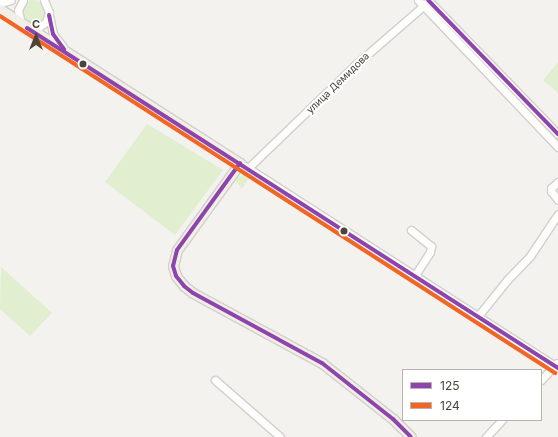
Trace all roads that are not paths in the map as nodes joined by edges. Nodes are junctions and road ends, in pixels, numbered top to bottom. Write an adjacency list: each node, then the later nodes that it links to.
1 (11, 0): 5 (street)
2 (23, 0): 9 (street)
3 (429, 0): 6 (street, улица Демидова); 11 (street)
4 (45, 1): 8 (street)
5 (0, 3)
6 (420, 3): 12 (street); 14 (street, улица Демидова)
7 (0, 9): 9 (main road)
8 (49, 15): 9 (street); 10 (street)
9 (25, 26): 10 (main road)
10 (68, 54): 13 (main road)
11 (558, 134)
12 (558, 146)
13 (240, 163): 14 (street); 26 (main road)
14 (248, 168): 19 (street)
15 (558, 182): 16 (street)
16 (558, 200)
17 (558, 214): 20 (street)
18 (411, 230): 19 (street)
19 (415, 275): 20 (street)
20 (478, 316): 21 (street)
21 (557, 365): 22 (street)
22 (542, 379)
23 (215, 380): 25 (street)
24 (501, 421): 27 (street)
25 (280, 437)
26 (412, 437)
27 (486, 437)

